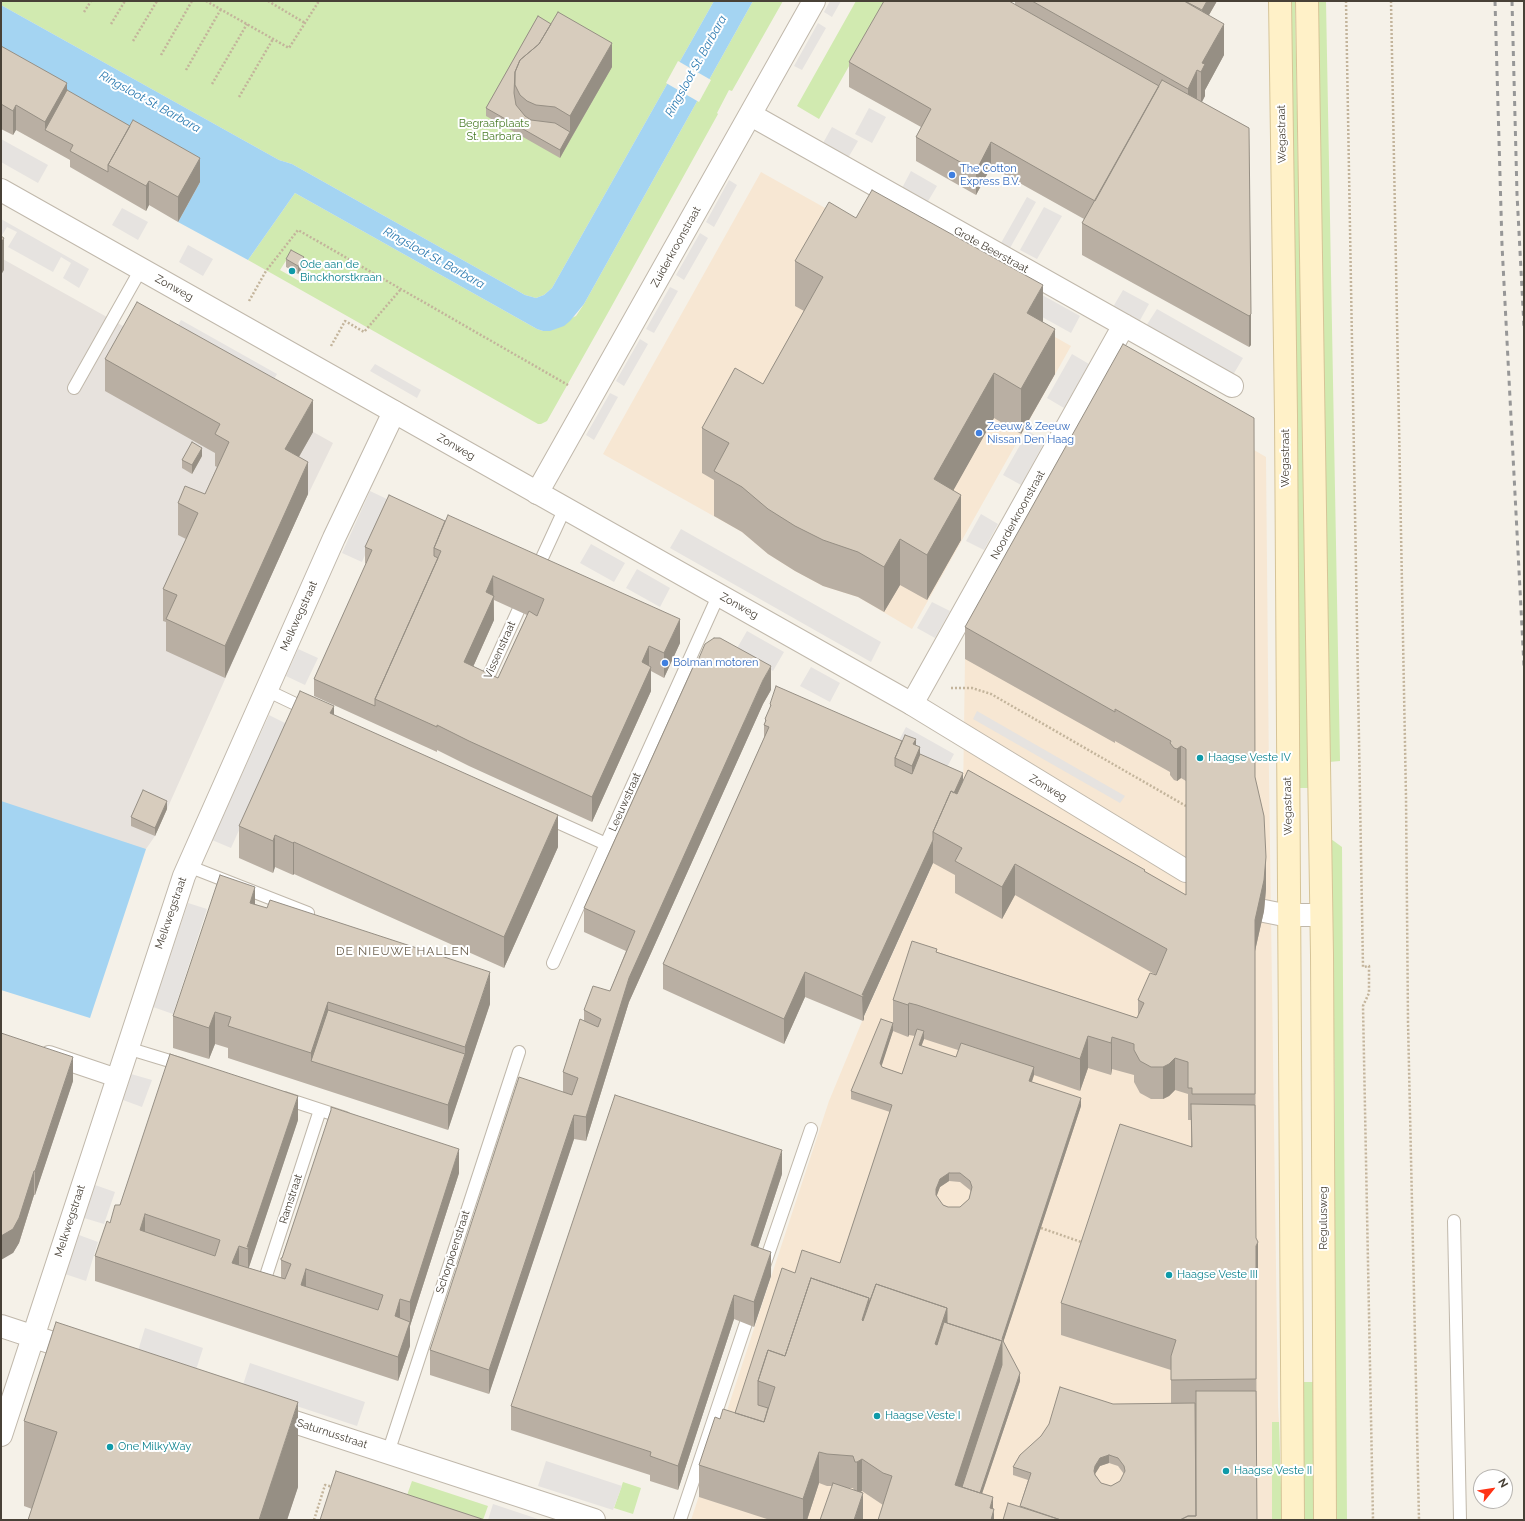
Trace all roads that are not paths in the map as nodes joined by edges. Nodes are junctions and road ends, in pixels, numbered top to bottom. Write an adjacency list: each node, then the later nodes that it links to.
1 (814, 1): 4 (street, Zuiderkroonstraat)
2 (1280, 1): 25 (main road, Wegastraat)
3 (1307, 1): 26 (main road)
4 (750, 115): 7 (street, Grote Beerstraat); 11 (street, Zuiderkroonstraat)
5 (1, 190): 6 (street, Zonweg)
6 (141, 269): 9 (lane); 10 (street, Zonweg)
7 (1124, 325): 8 (street, Grote Beerstraat); 18 (street, Noorderkroonstraat)
8 (1232, 386)
9 (74, 388)
10 (394, 412): 11 (street, Zonweg); 16 (street, Melkwegstraat)
11 (537, 493): 12 (street, Zonweg)
12 (565, 508): 13 (lane); 14 (street, Zonweg)
13 (533, 577)
14 (719, 594): 18 (street, Zonweg); 21 (lane, Leeuwstraat)
15 (518, 611): 17 (lane, Vissenstraat)
16 (266, 690): 19 (lane); 22 (street, Melkwegstraat)
17 (482, 690)
18 (912, 704): 23 (street, Zonweg)
19 (319, 714)
20 (536, 813): 21 (lane, Leeuwstraat)
21 (606, 844): 28 (lane)
22 (188, 866): 27 (lane); 29 (street, Melkwegstraat)
23 (1186, 871)
24 (1264, 911): 25 (street)
25 (1289, 915): 26 (street); 50 (main road)
26 (1321, 915): 51 (main road, Regulusweg)
27 (320, 918)
28 (553, 963)
29 (127, 1048): 32 (lane); 33 (street, Melkwegstraat)
30 (30, 1049): 33 (street)
31 (519, 1052): 47 (lane, Schorpioenstraat)
32 (194, 1069)
33 (117, 1078): 43 (street, Melkwegstraat)
34 (276, 1096): 35 (lane)
35 (320, 1110): 36 (lane); 40 (lane, Ramstraat)
36 (356, 1121)
37 (811, 1129): 39 (lane)
38 (1454, 1221): 52 (lane)
39 (762, 1273)
40 (261, 1289)
41 (746, 1323): 49 (lane)
42 (1, 1326): 43 (street)
43 (33, 1336): 44 (street); 46 (street, Melkwegstraat)
44 (99, 1358)
45 (254, 1409): 47 (street, Saturnusstraat)
46 (1, 1435)
47 (388, 1453): 48 (street, Saturnusstraat)
48 (594, 1520)
49 (680, 1520)
50 (1293, 1520)
51 (1325, 1520)
52 (1460, 1520)

